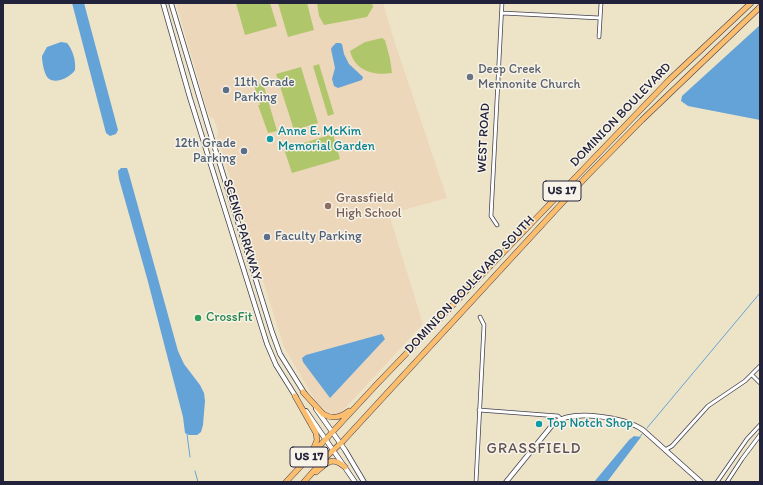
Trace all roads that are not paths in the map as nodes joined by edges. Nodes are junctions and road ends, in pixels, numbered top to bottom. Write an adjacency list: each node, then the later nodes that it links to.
1 (162, 3): 19 (street, SCENIC PARKWAY)
2 (171, 3): 17 (street, SCENIC PARKWAY)
3 (502, 3): 7 (street, WEST ROAD)
4 (601, 3): 8 (street)
5 (751, 3): 12 (highway, DOMINION BOULEVARD / US 17)
6 (760, 7): 13 (highway, DOMINION BOULEVARD SOUTH / US 17)
7 (502, 13): 8 (street); 10 (street, WEST ROAD)
8 (600, 18): 9 (street)
9 (599, 37)
10 (497, 225)
11 (480, 317): 20 (street)
12 (431, 328): 13 (highway); 18 (highway, DOMINION BOULEVARD / US 17)
13 (439, 336): 26 (highway, DOMINION BOULEVARD SOUTH / US 17)
14 (760, 366): 15 (street)
15 (752, 375): 16 (street); 28 (street)
16 (760, 383)
17 (303, 392): 18 (highway); 23 (street, SCENIC PARKWAY)
18 (369, 393): 23 (highway, US 17)
19 (295, 396): 25 (street, SCENIC PARKWAY); 29 (highway)
20 (479, 410): 21 (street); 35 (street)
21 (561, 419): 28 (street); 36 (street)
22 (760, 425): 38 (street)
23 (333, 433): 25 (highway, US 17); 26 (street, SCENIC PARKWAY)
24 (760, 435): 39 (street)
25 (326, 439): 27 (street, SCENIC PARKWAY); 29 (highway, US 17)
26 (340, 444): 27 (highway, DOMINION BOULEVARD SOUTH / US 17); 34 (street, SCENIC PARKWAY)
27 (333, 449): 30 (street, SCENIC PARKWAY); 32 (highway, DOMINION BOULEVARD SOUTH / US 17)
28 (665, 450): 37 (street)
29 (302, 465): 31 (highway, US 17)
30 (346, 467): 32 (highway); 33 (street, SCENIC PARKWAY)
31 (286, 482)
32 (305, 482)
33 (355, 482)
34 (364, 482)
35 (476, 482)
36 (506, 482)
37 (701, 482)
38 (717, 482)
39 (727, 482)

